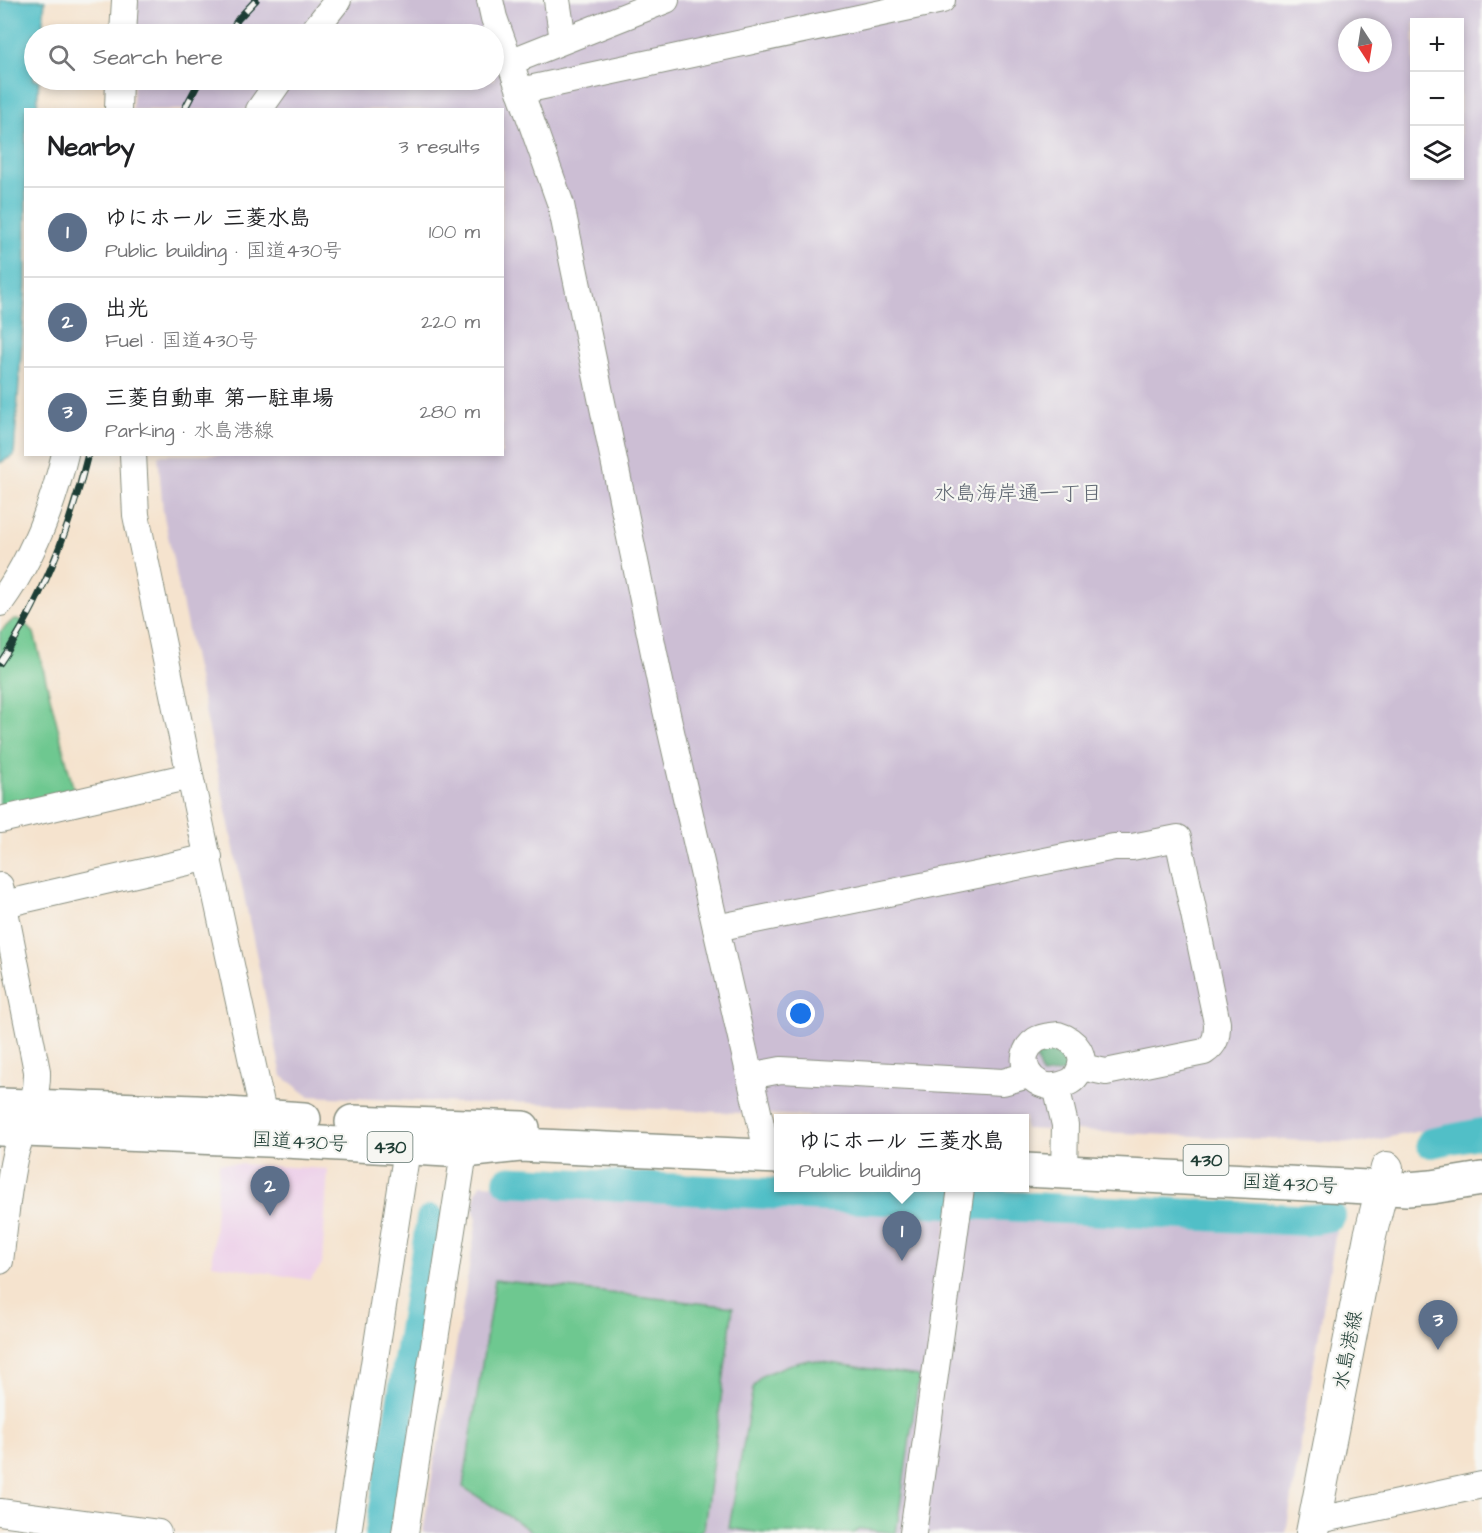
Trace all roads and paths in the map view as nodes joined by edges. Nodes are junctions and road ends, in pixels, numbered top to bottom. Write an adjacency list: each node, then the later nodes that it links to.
1 (125, 0): 7 (street)
2 (338, 0): 8 (street)
3 (490, 0): 9 (street)
4 (557, 0): 10 (street)
5 (666, 0): 10 (street)
6 (942, 0): 15 (street)
7 (124, 24)
8 (319, 24)
9 (496, 24)
10 (563, 40): 12 (street)
11 (504, 46): 12 (street)
12 (510, 62): 15 (street)
13 (119, 90): 16 (street)
14 (273, 90): 17 (street)
15 (520, 92): 25 (street)
16 (118, 108)
17 (260, 108)
18 (64, 456): 20 (street)
19 (133, 456): 21 (street)
20 (1, 600)
21 (190, 776): 22 (street); 23 (street)
22 (0, 820)
23 (209, 857): 24 (street); 32 (street)
24 (1, 898): 31 (street)
25 (716, 928): 26 (street); 28 (street)
26 (1081, 1067): 27 (street); 29 (street)
27 (1029, 1075): 28 (street); 29 (street)
28 (750, 1076): 35 (street)
29 (1056, 1086): 38 (street)
30 (0, 1105): 31 (highway, 国道430号 / 430)
31 (19, 1122): 32 (highway, 国道430号 / 430); 43 (street)
32 (266, 1128): 33 (highway, 国道430号 / 430)
33 (410, 1137): 34 (highway, 国道430号 / 430); 48 (street)
34 (466, 1139): 35 (highway, 国道430号 / 430); 49 (street)
35 (771, 1148)
36 (1029, 1153): 38 (highway, 国道430号 / 430)
37 (1482, 1161): 40 (highway, 国道430号 / 430)
38 (1064, 1163): 39 (highway, 国道430号 / 430); 40 (highway, 国道430号 / 430)
39 (1029, 1169)
40 (1385, 1178): 41 (highway, 国道430号 / 430); 46 (main road, 水島港線)
41 (1482, 1179)
42 (960, 1199): 50 (street)
43 (0, 1260)
44 (1482, 1485): 46 (street)
45 (0, 1512): 47 (street)
46 (1313, 1527)
47 (158, 1533)
48 (348, 1533)
49 (405, 1533)
50 (913, 1533)

